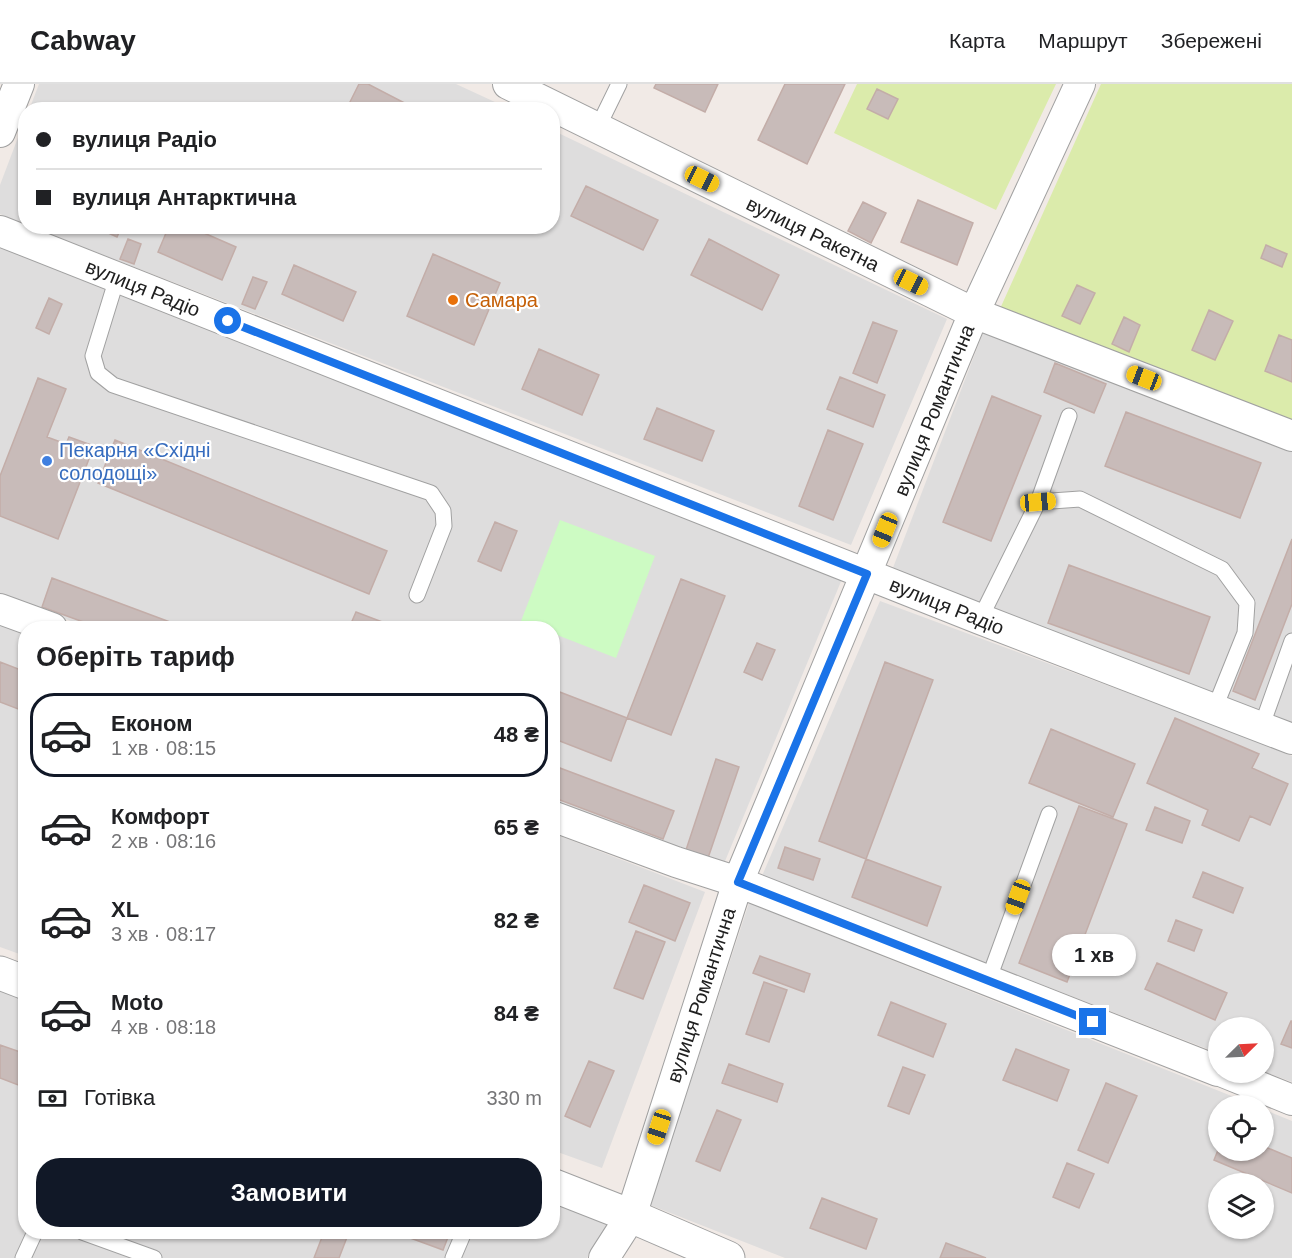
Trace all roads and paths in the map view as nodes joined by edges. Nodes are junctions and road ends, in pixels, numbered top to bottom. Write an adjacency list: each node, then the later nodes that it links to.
1 (19, 84): 8 (street)
2 (508, 84): 5 (street, вулиця Ракетна)
3 (619, 84): 7 (lane)
4 (1080, 84): 11 (street, вулиця Романтична)
5 (546, 102)
6 (560, 109): 7 (street, вулиця Ракетна)
7 (598, 127): 11 (street, вулиця Ракетна)
8 (0, 132)
9 (0, 231): 10 (street, вулиця Радіо)
10 (117, 278): 15 (street, вулиця Радіо); 16 (lane)
11 (974, 313): 13 (street, вулиця Ракетна); 15 (street, вулиця Романтична)
12 (1069, 416): 14 (lane)
13 (1292, 436)
14 (1038, 502): 18 (lane); 21 (lane)
15 (867, 574): 18 (street, вулиця Радіо); 26 (street, вулиця Романтична)
16 (417, 595)
17 (0, 609): 19 (street)
18 (980, 619): 21 (street, вулиця Радіо)
19 (33, 621)
20 (1290, 650): 22 (lane)
21 (1215, 710): 22 (street, вулиця Радіо)
22 (1261, 728): 23 (street, вулиця Радіо)
23 (1292, 739)
24 (1048, 814): 29 (lane)
25 (560, 819): 26 (street)
26 (738, 882): 29 (street); 34 (street, вулиця Романтична)
27 (0, 973): 28 (street)
28 (18, 980)
29 (988, 981): 30 (street)
30 (1208, 1067)
31 (1250, 1083): 32 (street)
32 (1292, 1100)
33 (560, 1188): 34 (street)
34 (631, 1216): 41 (street, вулиця Романтична); 42 (street)
35 (32, 1239): 38 (lane)
36 (101, 1239): 39 (lane)
37 (461, 1239): 40 (lane)
38 (23, 1258)
39 (154, 1258)
40 (453, 1258)
41 (604, 1258)
42 (728, 1258)

